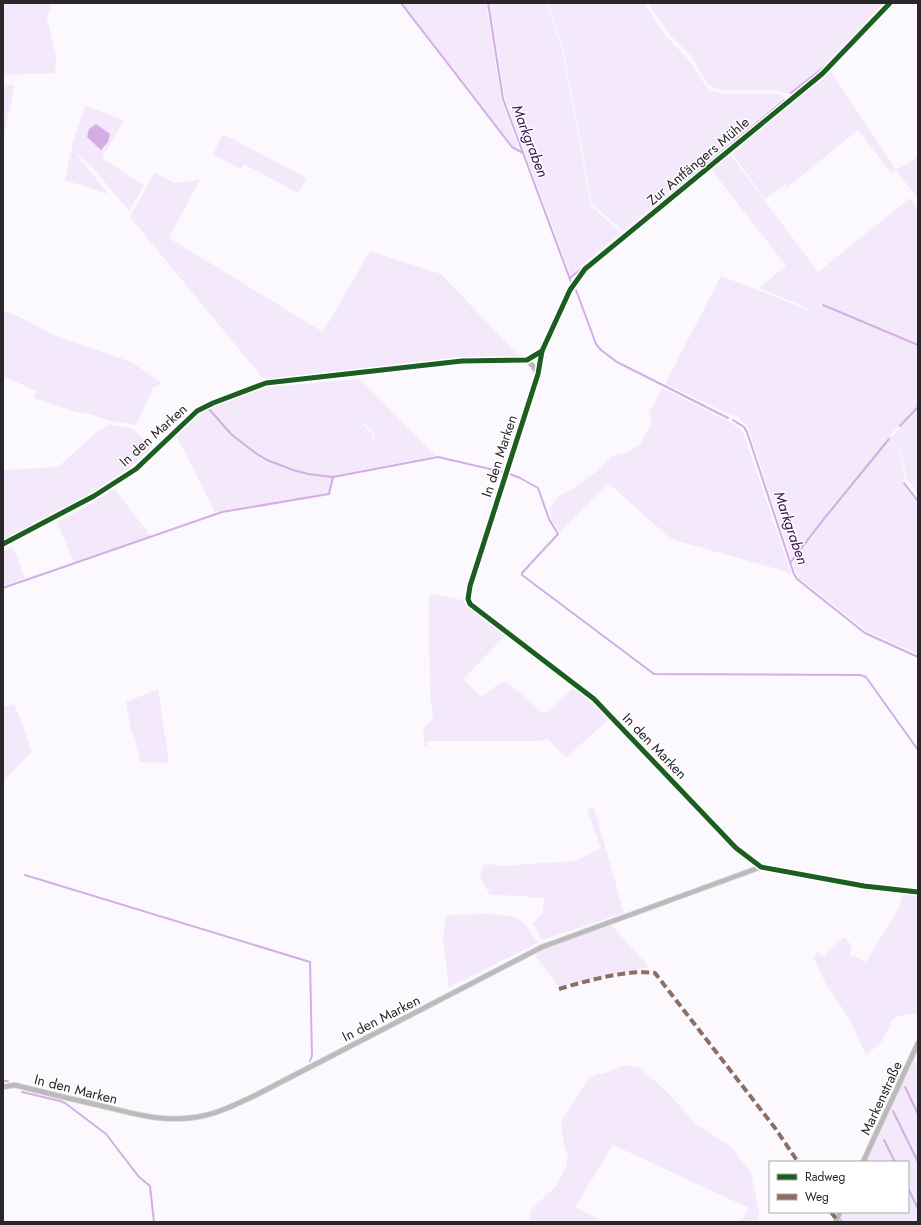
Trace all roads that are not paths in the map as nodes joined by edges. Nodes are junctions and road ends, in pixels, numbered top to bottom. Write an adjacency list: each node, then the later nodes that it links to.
1 (890, 3): 2 (street, Zur Antfängers Mühle)
2 (542, 351): 3 (street, In den Marken); 4 (street, In den Marken)
3 (526, 360): 4 (street); 5 (street, In den Marken)
4 (538, 374): 6 (street, In den Marken)
5 (3, 544)
6 (761, 868): 7 (street, In den Marken); 9 (street, In den Marken)
7 (918, 892)
8 (918, 1043): 10 (street, Markenstraße)
9 (3, 1087)
10 (863, 1161)

